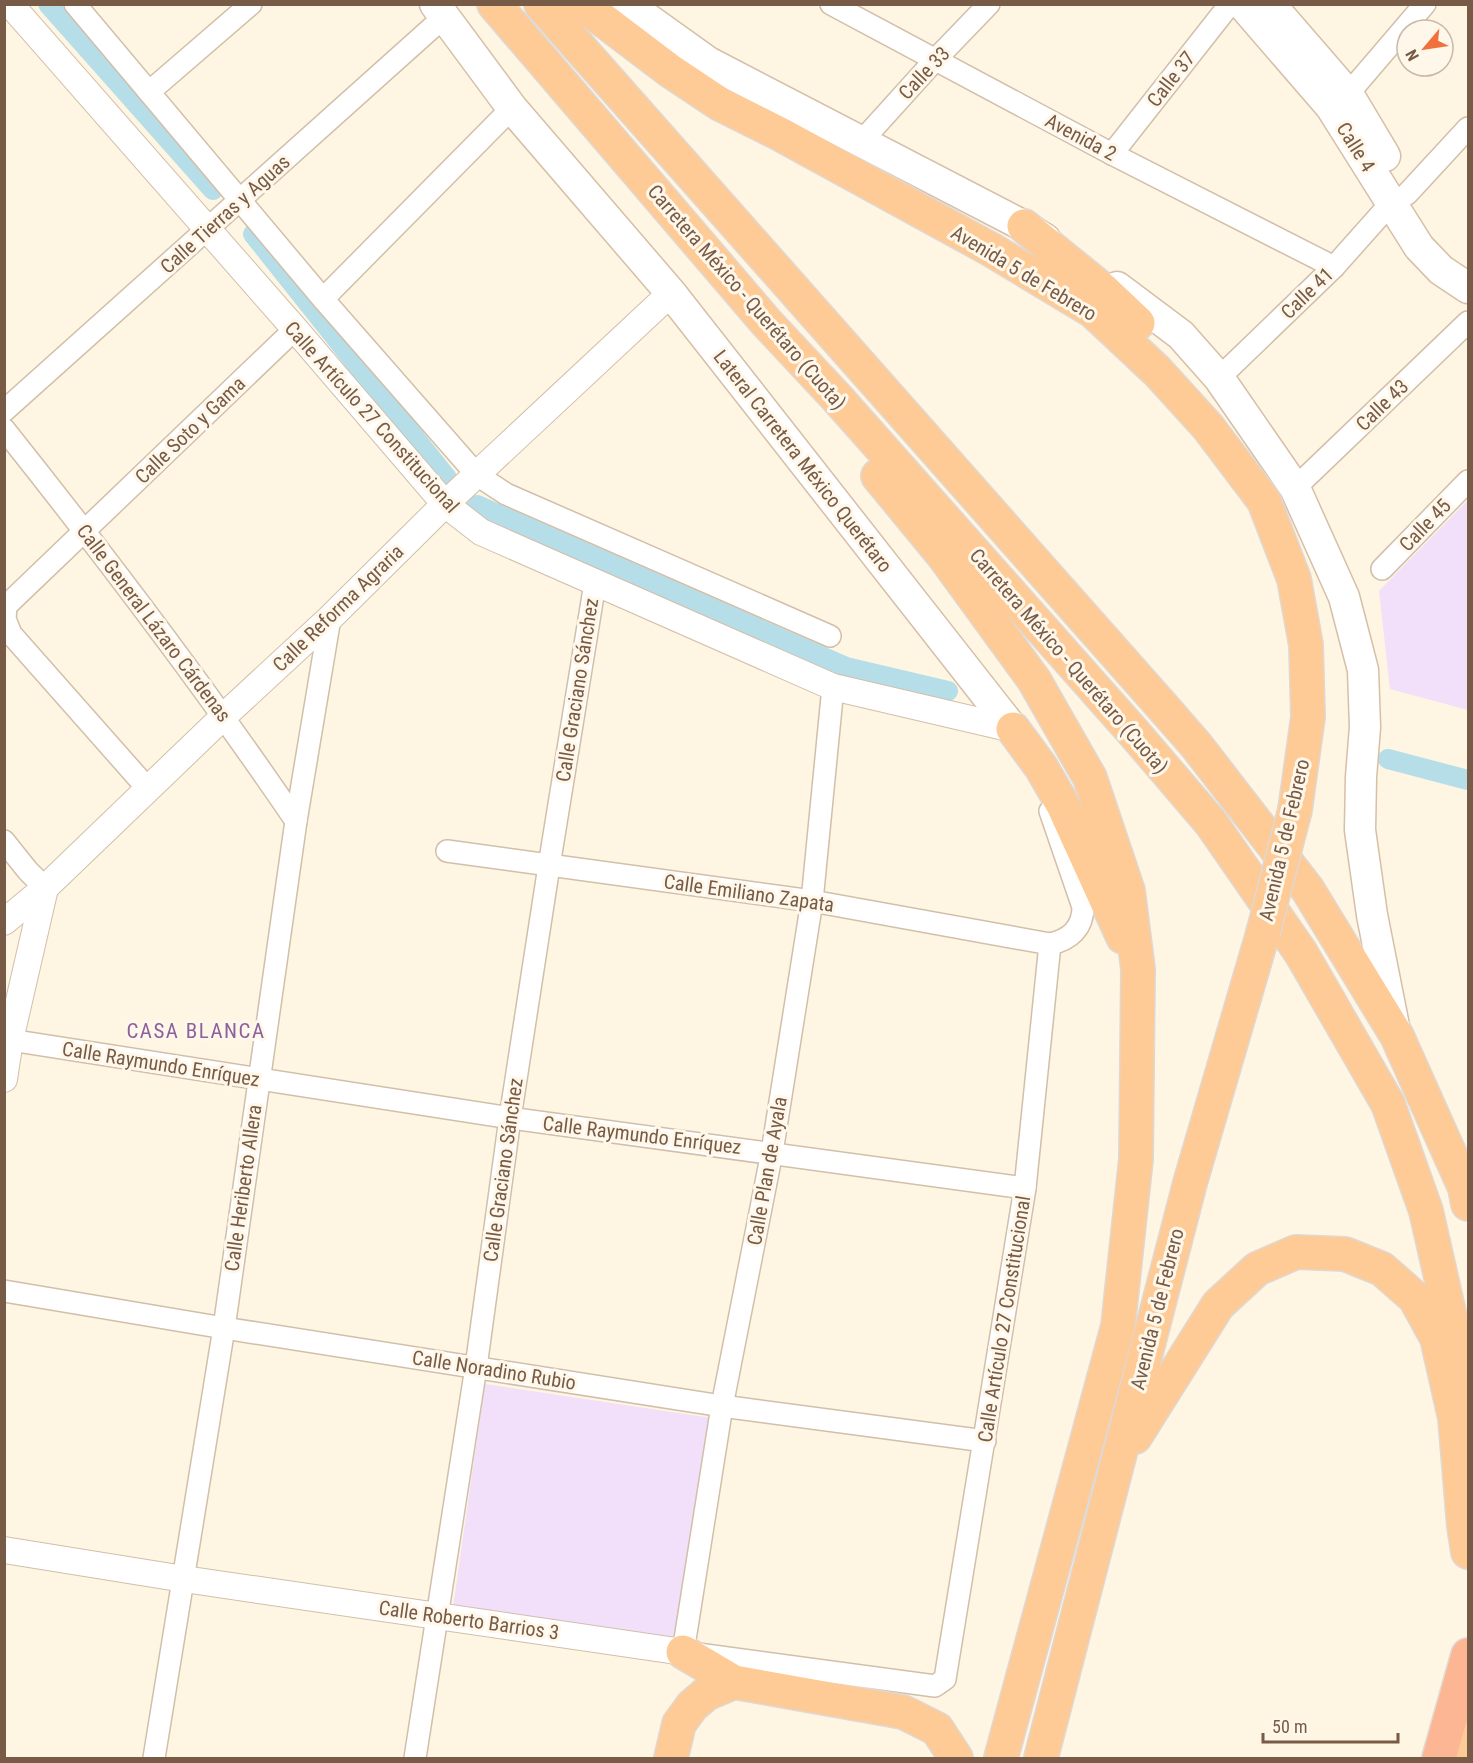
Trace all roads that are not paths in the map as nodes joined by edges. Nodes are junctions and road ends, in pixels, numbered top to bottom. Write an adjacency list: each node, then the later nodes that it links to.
1 (75, 4): 16 (street, Calle Artículo 27 Constitucional)
2 (251, 4): 16 (street)
3 (494, 4): 31 (highway, Carretera México - Querétaro (Cuota))
4 (541, 4): 61 (highway, Carretera México - Querétaro (Cuota))
5 (582, 4): 40 (highway, Avenida 5 de Febrero)
6 (627, 4): 20 (main road)
7 (831, 4): 15 (street, Avenida 2)
8 (989, 4): 15 (street, Calle 33)
9 (1230, 4): 21 (street, Calle 37)
10 (1242, 4): 22 (main road, Calle 4)
11 (1270, 4): 17 (main road, Calle 4)
12 (1425, 4): 17 (street)
13 (440, 10): 18 (main road, Lateral Carretera México Querétaro); 23 (street, Calle Tierras y Aguas)
14 (10, 12): 25 (street, Calle Artículo 27 Constitucional)
15 (935, 60): 20 (street, Calle 33); 21 (street, Avenida 2)
16 (149, 92): 23 (street, Calle Artículo 27 Constitucional)
17 (1348, 94): 22 (main road, Calle 4)
18 (512, 108): 29 (main road, Lateral Carretera México Querétaro); 30 (street)
19 (1468, 128): 22 (street, Calle 41)
20 (860, 143): 24 (main road)
21 (1112, 154): 27 (street, Avenida 2)
22 (1399, 199): 26 (main road, Calle 4); 27 (street, Calle 41); 28 (main road, Calle 4)
23 (242, 200): 25 (street, Calle Tierras y Aguas); 30 (street, Calle Artículo 27 Constitucional)
24 (1024, 226): 34 (main road); 40 (highway)
25 (207, 230): 33 (street, Calle Artículo 27 Constitucional); 35 (street, Calle Tierras y Aguas)
26 (1468, 263)
27 (1334, 267): 34 (street, Calle 41)
28 (1468, 288)
29 (671, 293): 37 (street, Calle Reforma Agraria); 50 (main road, Lateral Carretera México Querétaro)
30 (323, 299): 37 (street, Calle Artículo 27 Constitucional)
31 (766, 322): 60 (highway, Avenida 5 de Febrero); 73 (highway, Carretera México - Querétaro (Cuota))
32 (1468, 322): 39 (street, Calle 43)
33 (295, 330): 41 (street, Calle Artículo 27 Constitucional); 42 (street, Calle Soto y Gama)
34 (1219, 378): 39 (main road)
35 (4, 411)
36 (4, 429): 42 (street, Calle General Lázaro Cárdenas)
37 (477, 476): 41 (street, Calle Reforma Agraria); 47 (street, Calle Artículo 27 Constitucional)
38 (1468, 481): 43 (street, Calle 45)
39 (1295, 488): 61 (main road)
40 (1264, 501): 75 (highway, Avenida 5 de Febrero, bridge)
41 (445, 504): 44 (street, Calle Artículo 27 Constitucional); 45 (street, Calle Reforma Agraria)
42 (85, 530): 46 (street, Calle Soto y Gama); 49 (street, Calle General Lázaro Cárdenas)
43 (1382, 569)
44 (595, 583): 48 (street, Calle Artículo 27 Constitucional); 55 (street, Calle Graciano Sánchez)
45 (330, 618): 49 (street, Calle Reforma Agraria); 52 (street, Calle Heriberto Allera)
46 (5, 619): 51 (street)
47 (830, 636)
48 (833, 687): 50 (street, Calle Artículo 27 Constitucional); 57 (street, Calle Plan de Ayala)
49 (224, 716): 51 (street, Calle Reforma Agraria); 52 (street, Calle General Lázaro Cárdenas)
50 (1013, 729): 59 (street, Lateral Carretera México Querétaro); 60 (highway)
51 (148, 789): 56 (street, Calle Reforma Agraria)
52 (296, 821): 64 (street, Calle Heriberto Allera)
53 (4, 841): 56 (street)
54 (447, 851): 55 (street, Calle Emiliano Zapata)
55 (549, 866): 57 (street, Calle Emiliano Zapata); 65 (street, Calle Graciano Sánchez)
56 (45, 888): 58 (street, Calle Reforma Agraria); 62 (street)
57 (812, 901): 59 (street, Calle Emiliano Zapata); 66 (street, Calle Plan de Ayala)
58 (4, 922)
59 (1050, 944): 67 (street, Calle Artículo 27 Constitucional)
60 (1138, 969): 89 (highway, Avenida 5 de Febrero)
61 (1396, 1036): 68 (highway, Carretera México - Querétaro (Cuota))
62 (8, 1038): 63 (street); 64 (street, Calle Raymundo Enríquez)
63 (4, 1079)
64 (258, 1079): 65 (street, Calle Raymundo Enríquez); 70 (street, Calle Heriberto Allera)
65 (510, 1118): 66 (street, Calle Raymundo Enríquez); 71 (street, Calle Graciano Sánchez)
66 (772, 1152): 67 (street, Calle Raymundo Enríquez); 72 (street, Calle Plan de Ayala)
67 (1025, 1188): 74 (street, Calle Artículo 27 Constitucional)
68 (1467, 1193)
69 (4, 1291): 70 (street, Calle Noradino Rubio)
70 (224, 1328): 71 (street, Calle Noradino Rubio); 78 (street, Calle Heriberto Allera)
71 (476, 1367): 72 (street, Calle Noradino Rubio); 79 (street, Calle Graciano Sánchez)
72 (722, 1406): 74 (street, Calle Noradino Rubio); 80 (street, Calle Plan de Ayala)
73 (1468, 1418)
74 (985, 1441): 83 (street, Calle Artículo 27 Constitucional)
75 (1118, 1464): 77 (highway); 90 (highway, Avenida 5 de Febrero)
76 (4, 1550): 78 (street, Calle Roberto Barrios 3)
77 (1468, 1552)
78 (184, 1579): 79 (street, Calle Roberto Barrios 3); 85 (street, Calle Heriberto Allera)
79 (436, 1616): 80 (street, Calle Roberto Barrios 3); 86 (street, Calle Graciano Sánchez)
80 (683, 1652): 82 (highway); 83 (street, Calle Roberto Barrios 3)
81 (1468, 1655): 91 (highway)
82 (734, 1682): 87 (highway); 88 (highway)
83 (935, 1686)
84 (1468, 1686): 92 (highway)
85 (154, 1758)
86 (415, 1758)
87 (671, 1758)
88 (956, 1758)
89 (1000, 1758)
90 (1041, 1758)
91 (1439, 1758)
92 (1461, 1758)

